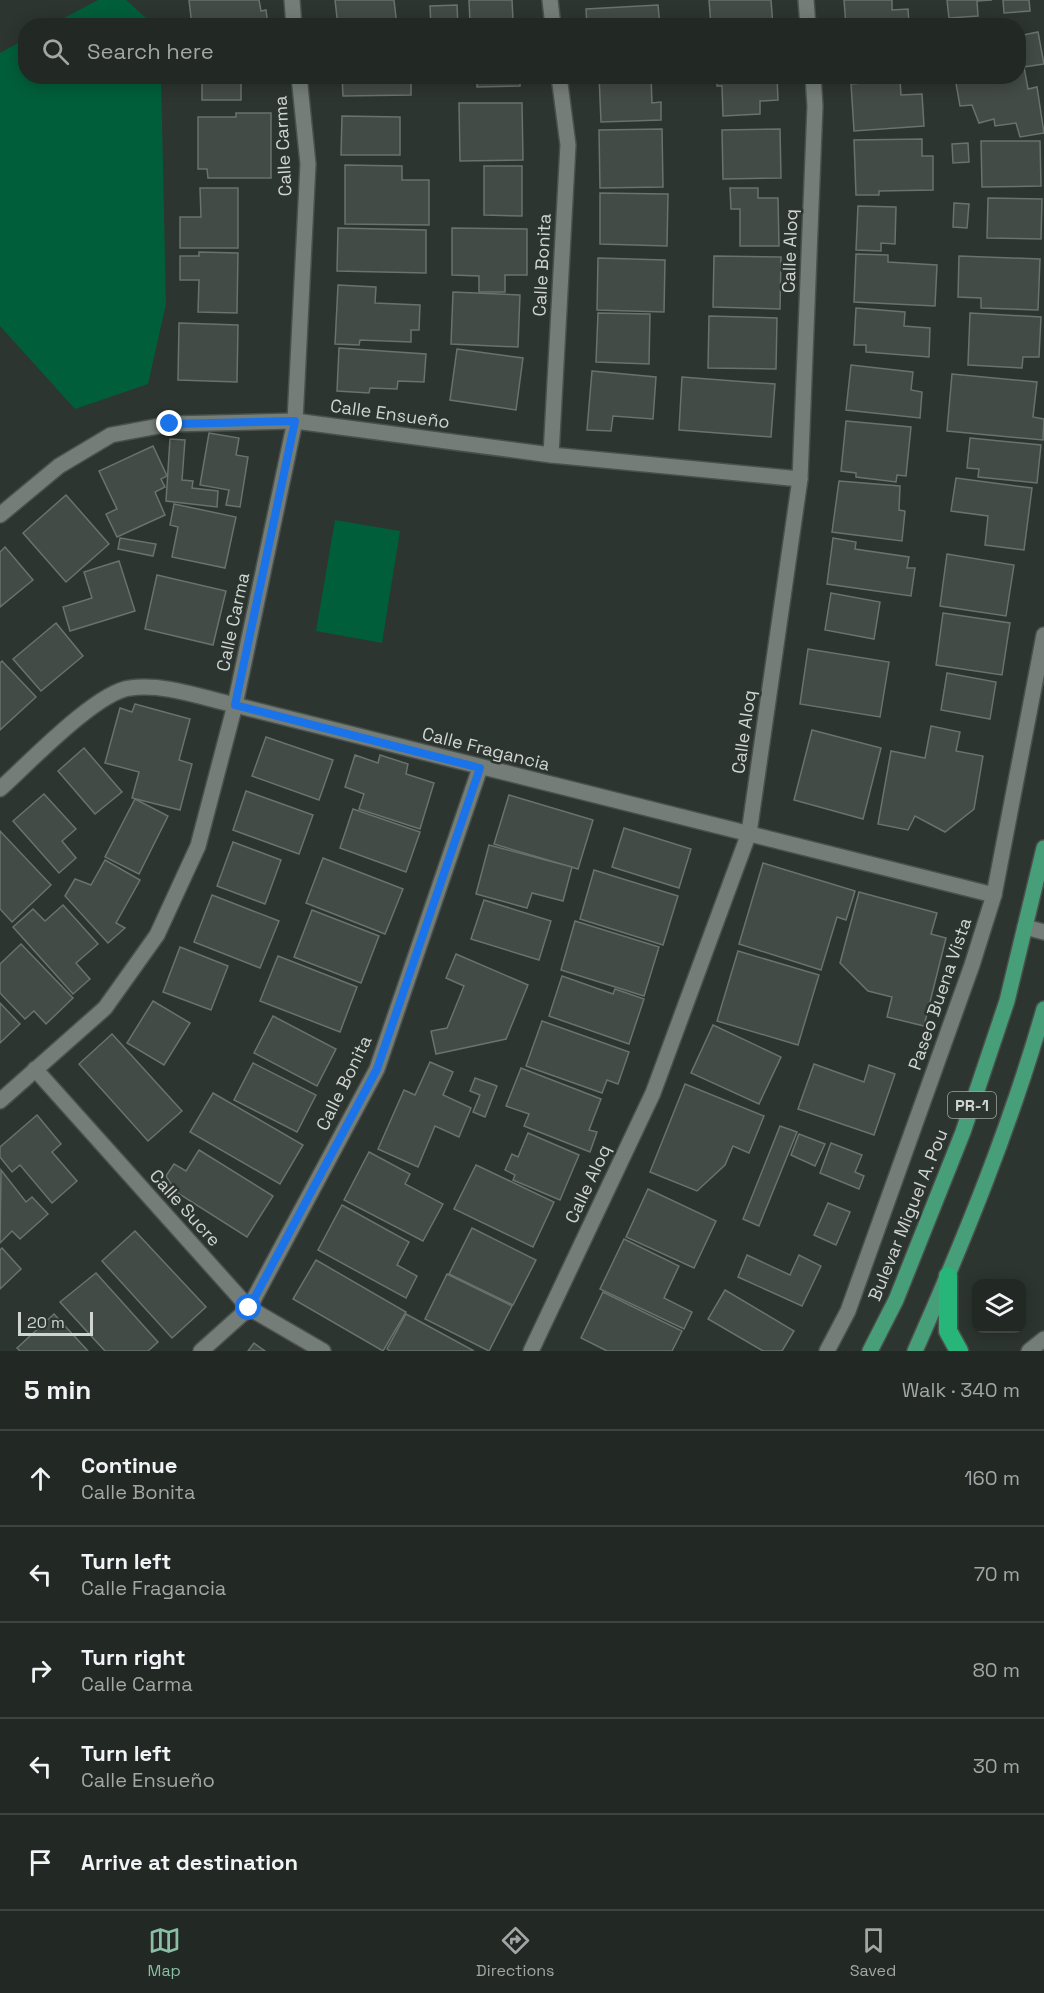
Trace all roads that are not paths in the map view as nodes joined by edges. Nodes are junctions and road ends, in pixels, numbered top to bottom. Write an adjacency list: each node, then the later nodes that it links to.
1 (292, 0): 4 (street)
2 (550, 0): 5 (street)
3 (806, 0): 6 (street)
4 (293, 18)
5 (552, 18)
6 (807, 18)
7 (300, 84): 10 (street, Calle Carma)
8 (560, 84): 11 (street, Calle Bonita)
9 (814, 84): 12 (street, Calle Aloq)
10 (295, 421): 11 (street, Calle Ensueño); 13 (street, Calle Ensueño); 15 (street, Calle Carma)
11 (551, 455): 12 (street, Calle Ensueño)
12 (800, 479): 18 (street, Calle Aloq)
13 (0, 515)
14 (1044, 635): 21 (street, Paseo Buena Vista)
15 (235, 705): 16 (street, Calle Fragancia); 17 (street, Calle Fragancia); 25 (street, Calle Carma)
16 (480, 768): 18 (street, Calle Fragancia); 28 (street, Calle Bonita)
17 (0, 789)
18 (749, 833): 21 (street, Calle Fragancia); 32 (street, Calle Aloq)
19 (1044, 848): 20 (main road, Bulevar Miguel A. Pou / PR-1)
20 (1040, 880): 22 (main road, Bulevar Miguel A. Pou / PR-1)
21 (994, 895): 33 (street, Paseo Buena Vista)
22 (1025, 927): 23 (street); 34 (main road, Bulevar Miguel A. Pou / PR-1)
23 (1044, 932)
24 (1044, 1009): 27 (main road, PR-1)
25 (35, 1069): 26 (street, Calle Carma); 28 (street, Calle Sucre)
26 (0, 1101)
27 (948, 1276): 35 (main road, PR-1); 36 (highway)
28 (249, 1308): 30 (street, Calle Bonita); 31 (street, Calle Sucre)
29 (1044, 1339): 37 (street)
30 (201, 1351)
31 (323, 1351)
32 (531, 1351)
33 (827, 1351)
34 (870, 1351)
35 (915, 1351)
36 (959, 1351)
37 (1029, 1351)

